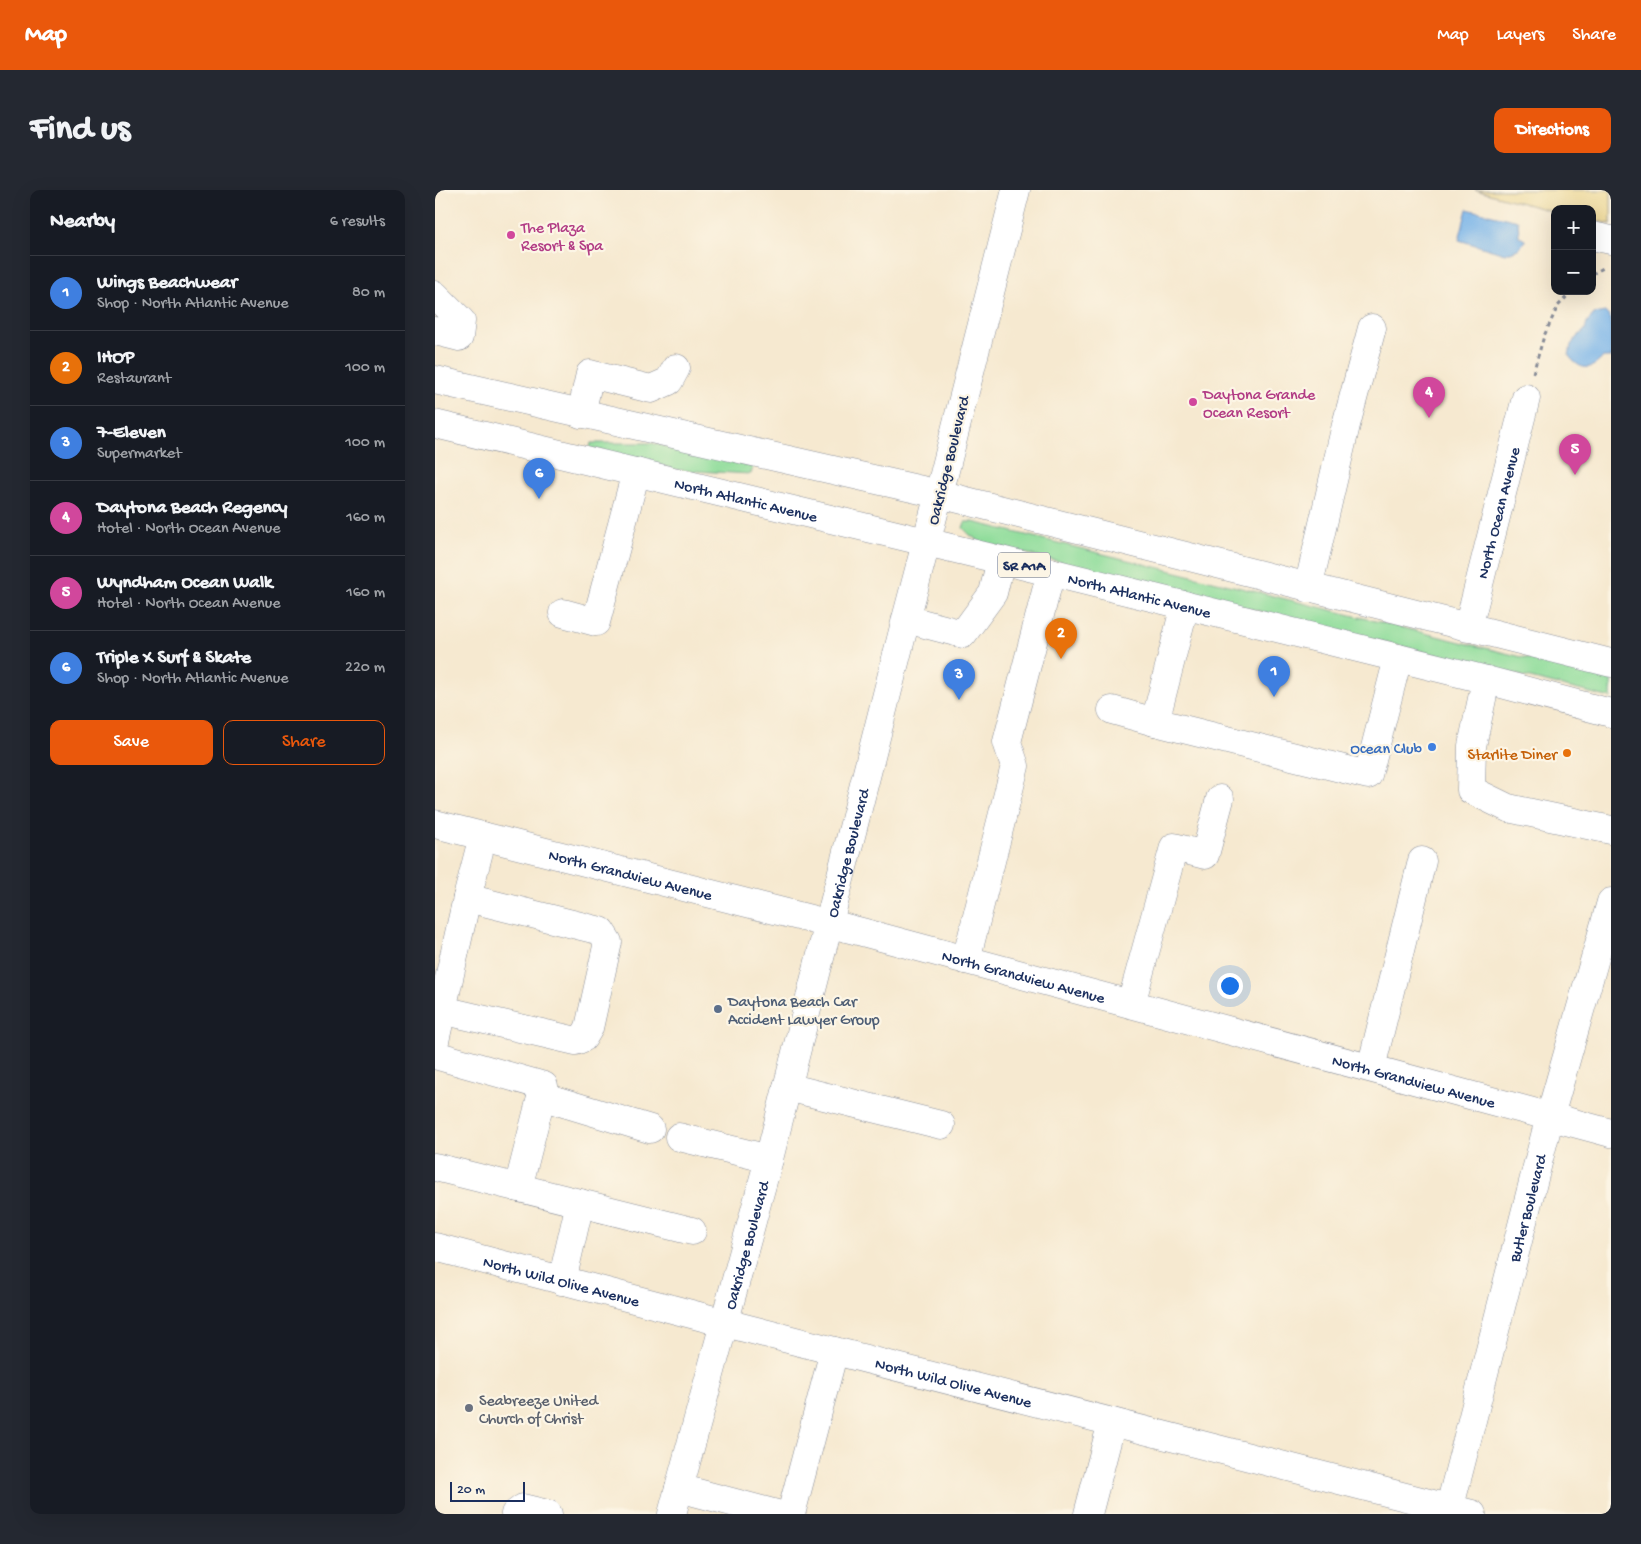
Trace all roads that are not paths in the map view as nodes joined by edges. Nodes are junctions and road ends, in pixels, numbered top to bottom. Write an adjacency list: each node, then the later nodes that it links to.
1 (1016, 190): 13 (main road, Oakridge Boulevard)
2 (1596, 237): 3 (main road)
3 (1611, 240)
4 (435, 295): 6 (main road)
5 (1372, 328): 17 (main road)
6 (435, 331)
7 (676, 368): 10 (main road)
8 (435, 380): 10 (main road)
9 (1526, 398): 21 (main road, North Ocean Avenue)
10 (581, 414): 13 (main road)
11 (435, 424): 12 (main road, North Atlantic Avenue / SR A1A)
12 (636, 472): 14 (main road, North Atlantic Avenue / SR A1A); 19 (main road)
13 (939, 494): 14 (main road, Oakridge Boulevard); 17 (main road)
14 (927, 542): 15 (main road, North Atlantic Avenue / SR A1A); 20 (main road, Oakridge Boulevard)
15 (1001, 560): 16 (main road, North Atlantic Avenue / SR A1A); 20 (main road)
16 (1051, 572): 18 (main road, North Atlantic Avenue / SR A1A); 37 (main road)
17 (1308, 588): 21 (main road)
18 (1185, 605): 22 (main road, North Atlantic Avenue / SR A1A); 27 (main road)
19 (563, 613)
20 (906, 619): 35 (main road, Oakridge Boulevard)
21 (1468, 628): 23 (main road)
22 (1398, 658): 24 (main road, North Atlantic Avenue / SR A1A); 27 (main road)
23 (1611, 663)
24 (1486, 680): 26 (main road, North Atlantic Avenue / SR A1A); 30 (main road)
25 (1112, 710): 27 (main road)
26 (1611, 713)
27 (1155, 722)
28 (1220, 799): 38 (main road)
29 (435, 824): 31 (main road, North Grandview Avenue)
30 (1611, 830)
31 (483, 836): 33 (main road); 35 (main road, North Grandview Avenue)
32 (1422, 861): 42 (main road)
33 (467, 898): 39 (main road); 39 (main road)
34 (1611, 902): 36 (main road, Butler Boulevard)
35 (829, 924): 37 (main road, North Grandview Avenue); 43 (main road, Oakridge Boulevard)
36 (1605, 946): 45 (main road, Butler Boulevard)
37 (966, 960): 38 (main road, North Grandview Avenue)
38 (1131, 1004): 42 (main road, North Grandview Avenue)
39 (442, 1010): 40 (main road)
40 (435, 1041)
41 (435, 1055): 44 (main road)
42 (1371, 1068): 45 (main road, North Grandview Avenue)
43 (787, 1087): 46 (main road); 50 (main road, Oakridge Boulevard)
44 (541, 1096): 47 (main road); 52 (main road)
45 (1550, 1116): 48 (main road, North Grandview Avenue); 61 (main road, Butler Boulevard)
46 (941, 1126)
47 (650, 1129)
48 (1611, 1133)
49 (679, 1137): 50 (main road)
50 (769, 1159): 57 (main road, Oakridge Boulevard)
51 (435, 1167): 52 (main road)
52 (519, 1188): 53 (main road)
53 (580, 1203): 54 (main road); 56 (main road)
54 (692, 1231)
55 (435, 1248): 56 (main road, North Wild Olive Avenue)
56 (562, 1281): 57 (main road, North Wild Olive Avenue)
57 (724, 1323): 58 (main road, North Wild Olive Avenue); 60 (main road, Oakridge Boulevard)
58 (834, 1351): 59 (main road, North Wild Olive Avenue); 66 (main road)
59 (1112, 1422): 61 (main road, North Wild Olive Avenue); 67 (main road)
60 (679, 1488): 64 (main road, Oakridge Boulevard); 65 (main road)
61 (1457, 1512)
62 (515, 1514): 63 (main road)
63 (548, 1514)
64 (672, 1514)
65 (777, 1514)
66 (791, 1514)
67 (1088, 1514)

